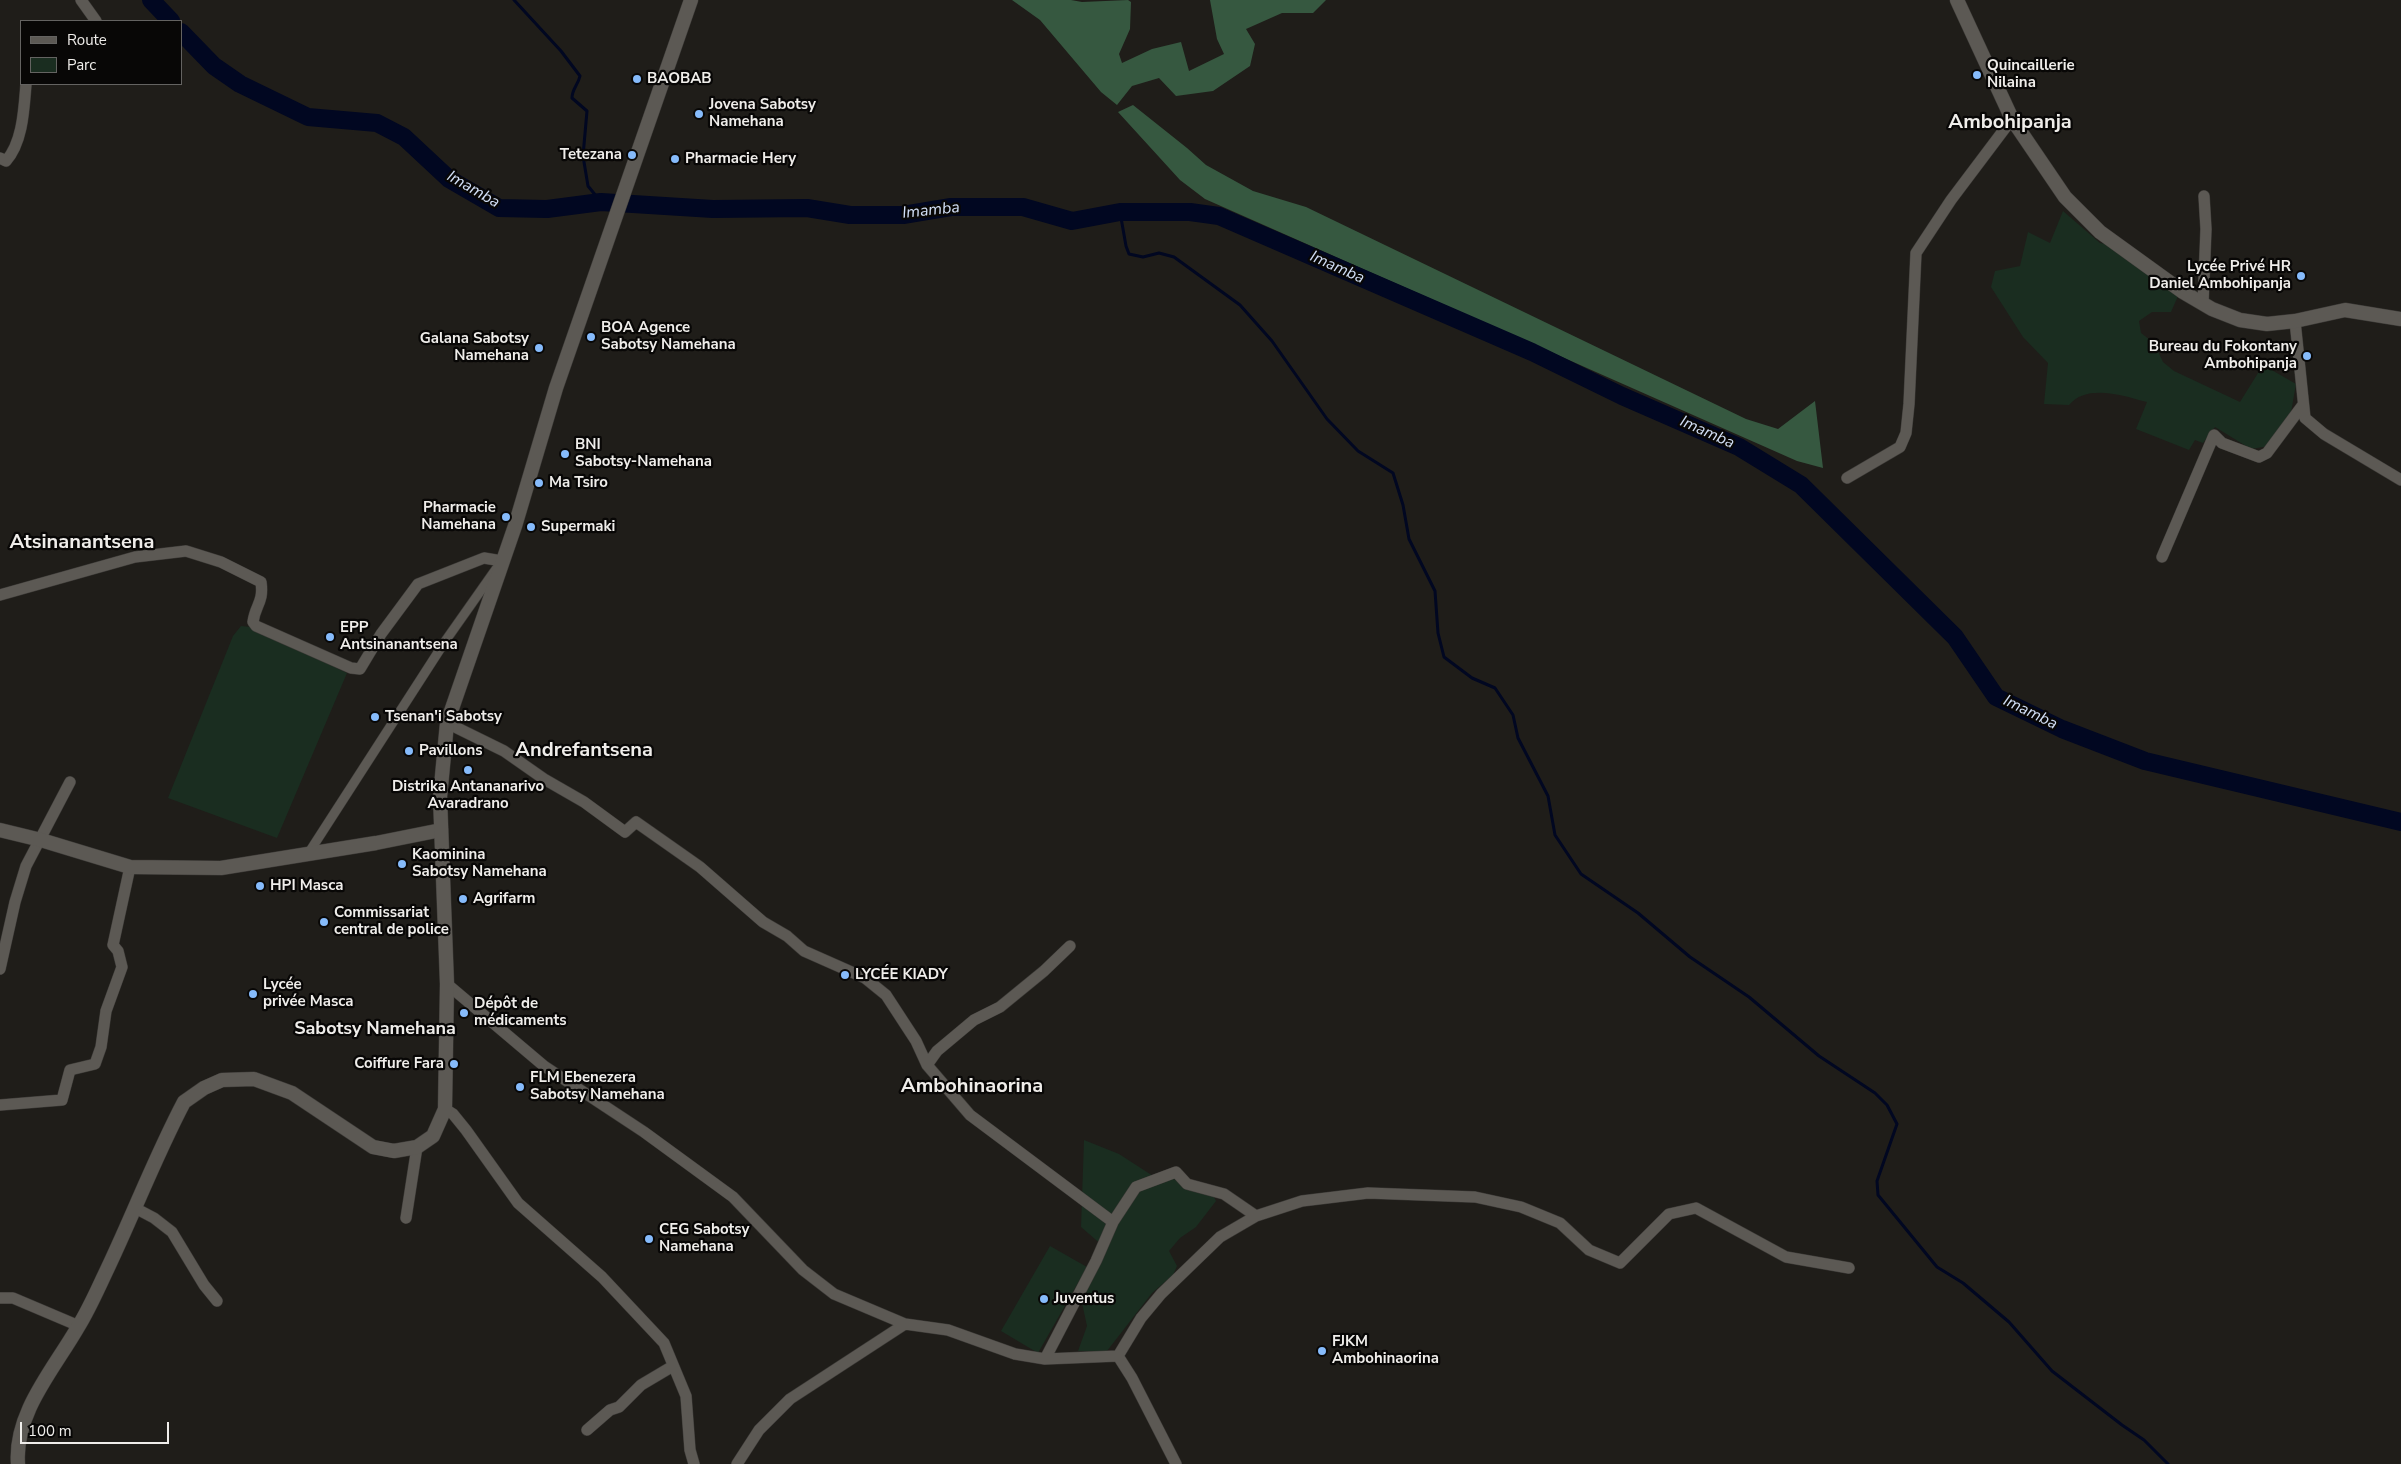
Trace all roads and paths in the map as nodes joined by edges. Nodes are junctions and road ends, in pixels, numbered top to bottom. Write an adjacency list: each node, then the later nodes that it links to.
1 (81, 0): 4 (street)
2 (691, 0): 16 (main road)
3 (1957, 0): 6 (main road)
4 (95, 20)
5 (26, 85): 7 (street)
6 (2012, 119): 9 (main road); 13 (street)
7 (0, 158)
8 (2204, 196): 9 (street)
9 (2202, 304): 11 (main road)
10 (2401, 319): 11 (main road)
11 (2295, 321): 12 (street)
12 (2302, 406): 14 (street); 15 (street)
13 (1846, 478)
14 (2401, 480)
15 (2162, 557)
16 (502, 561): 17 (street); 18 (main road); 23 (street)
17 (0, 594)
18 (448, 723): 21 (main road); 28 (street)
19 (70, 782): 22 (street)
20 (0, 830): 22 (main road)
21 (441, 830): 23 (main road); 27 (main road)
22 (41, 840): 24 (main road); 26 (street)
23 (308, 854): 24 (main road)
24 (130, 867): 29 (street)
25 (1070, 946): 28 (street)
26 (0, 969)
27 (447, 984): 30 (main road); 39 (street)
28 (928, 1065): 35 (street)
29 (0, 1105)
30 (444, 1109): 31 (main road); 43 (street)
31 (417, 1147): 32 (main road); 34 (street)
32 (135, 1208): 38 (street); 40 (main road)
33 (1256, 1216): 35 (street); 36 (street); 41 (street)
34 (406, 1218)
35 (1113, 1222): 42 (street)
36 (1849, 1268)
37 (0, 1298): 40 (street)
38 (217, 1302)
39 (905, 1324): 42 (street); 47 (street)
40 (79, 1326): 45 (main road)
41 (1118, 1356): 42 (street); 48 (street)
42 (1045, 1359)
43 (674, 1366): 44 (street); 46 (street)
44 (587, 1430)
45 (18, 1464)
46 (694, 1464)
47 (737, 1464)
48 (1176, 1464)

